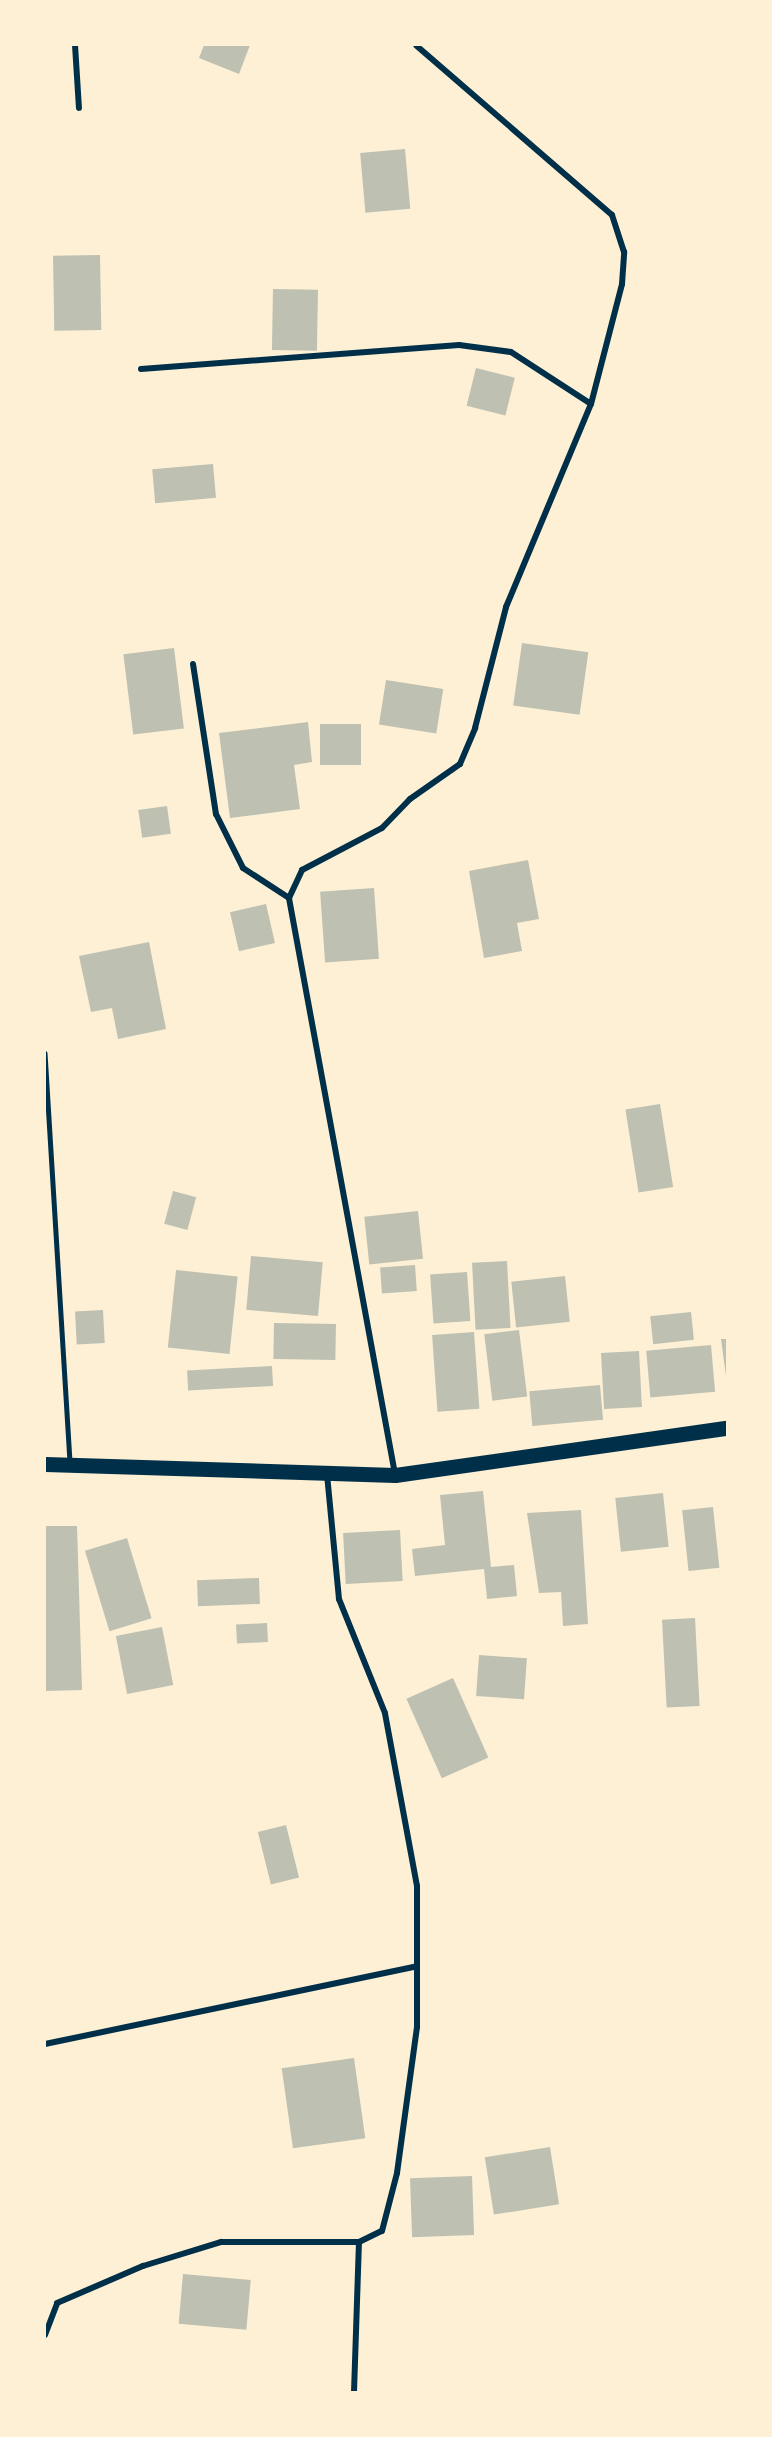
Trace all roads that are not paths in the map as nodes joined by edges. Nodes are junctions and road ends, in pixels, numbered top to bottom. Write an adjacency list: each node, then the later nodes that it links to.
1 (75, 45): 3 (street)
2 (416, 45): 5 (street)
3 (79, 108)
4 (141, 369): 5 (street)
5 (591, 404): 7 (street)
6 (193, 664): 7 (street)
7 (289, 898): 13 (street)
8 (45, 1053): 11 (lane)
9 (727, 1428): 13 (main road)
10 (45, 1464): 11 (main road)
11 (70, 1466): 12 (main road)
12 (327, 1474): 13 (main road); 14 (street)
13 (395, 1475)
14 (417, 1966): 15 (street); 16 (street)
15 (45, 2044)
16 (359, 2242): 17 (street); 18 (street)
17 (45, 2335)
18 (354, 2392)

